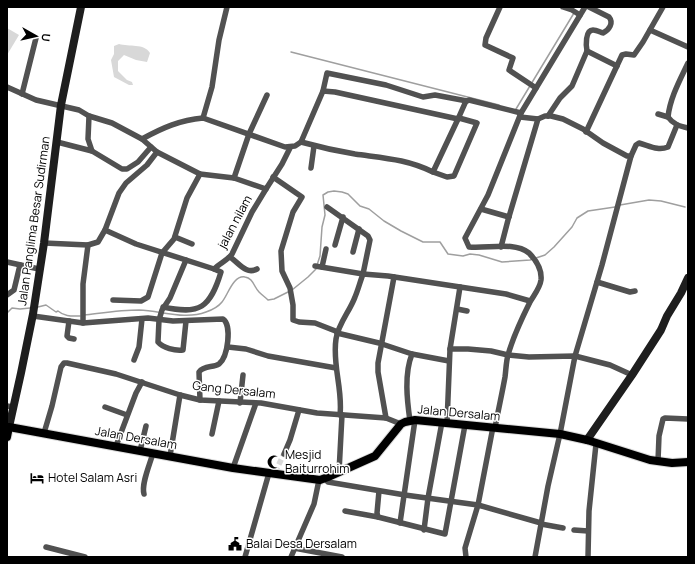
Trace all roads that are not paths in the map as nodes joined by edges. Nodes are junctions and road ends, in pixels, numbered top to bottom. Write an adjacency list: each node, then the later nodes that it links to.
1 (82, 7): 21 (main road, Jalan Panglima Besar Sudirman)
2 (227, 7): 27 (street)
3 (500, 7): 15 (street)
4 (563, 7): 8 (street)
5 (585, 7): 8 (street)
6 (590, 7): 12 (street)
7 (663, 7): 9 (street)
8 (577, 13): 15 (street)
9 (650, 30): 11 (street); 14 (street)
10 (36, 38): 18 (street)
11 (688, 46)
12 (587, 51): 14 (street); 25 (street)
13 (688, 63): 26 (street)
14 (617, 66): 32 (street)
15 (533, 85): 23 (street)
16 (7, 88): 18 (street)
17 (323, 91): 20 (street); 28 (street); 36 (street)
18 (22, 94): 21 (street)
19 (267, 95): 33 (street)
20 (467, 100): 23 (street); 28 (street)
21 (61, 105): 24 (street); 35 (main road, Jalan Panglima Besar Sudirman)
22 (658, 114): 26 (street)
23 (521, 115): 29 (street); 52 (street)
24 (89, 116): 34 (street); 40 (street)
25 (548, 116): 29 (street); 32 (street)
26 (668, 117): 30 (street)
27 (203, 118): 33 (street); 34 (street)
28 (459, 118): 45 (street); 45 (street)
29 (538, 119): 54 (street)
30 (677, 125): 31 (street); 42 (street)
31 (688, 128)
32 (586, 132): 42 (street)
33 (249, 134): 39 (street); 48 (street)
34 (142, 139): 38 (street)
35 (58, 142): 40 (street); 58 (main road, Jalan Panglima Besar Sudirman)
36 (301, 142): 37 (street); 39 (street)
37 (314, 146): 43 (street); 45 (street)
38 (151, 147): 41 (street); 44 (street)
39 (290, 148): 47 (street, jalan nilam)
40 (92, 151): 44 (street)
41 (157, 152): 46 (street); 49 (street)
42 (631, 156): 78 (street)
43 (311, 168)
44 (122, 169): 49 (street)
45 (433, 172)
46 (200, 174): 48 (street); 57 (street)
47 (273, 177): 50 (street, jalan nilam); 92 (street)
48 (234, 178): 50 (street)
49 (130, 180): 56 (street)
50 (266, 188): 66 (street, jalan nilam)
51 (328, 207): 53 (street)
52 (481, 209): 54 (street); 62 (street)
53 (343, 217): 55 (street); 61 (street)
54 (509, 217): 62 (street)
55 (359, 229): 64 (street); 75 (street)
56 (105, 230): 60 (street); 65 (street)
57 (175, 237): 59 (street); 65 (street)
58 (44, 243): 60 (street); 72 (main road, Jalan Panglima Besar Sudirman)
59 (192, 244)
60 (88, 245): 89 (street)
61 (335, 246)
62 (501, 246): 83 (street)
63 (326, 249): 71 (street)
64 (353, 252)
65 (162, 253): 67 (street); 82 (street)
66 (230, 257): 73 (street, jalan nilam); 74 (street)
67 (186, 260): 73 (street); 86 (street)
68 (7, 262): 69 (street)
69 (20, 265): 72 (street); 81 (street)
70 (315, 266): 71 (street)
71 (322, 268): 75 (street)
72 (39, 269): 87 (main road, Jalan Panglima Besar Sudirman)
73 (214, 269): 86 (street)
74 (257, 269)
75 (363, 274): 76 (street); 92 (street)
76 (394, 277): 79 (street); 94 (street)
77 (688, 278): 104 (main road)
78 (597, 282): 80 (street); 99 (street)
79 (460, 287): 83 (street); 84 (street)
80 (635, 291)
81 (7, 294)
82 (113, 300)
83 (530, 301): 98 (street)
84 (456, 309): 85 (street); 96 (street)
85 (467, 311)
86 (161, 313): 88 (street); 91 (street); 91 (street)
87 (33, 315): 90 (street); 111 (main road, Jalan Panglima Besar Sudirman)
88 (142, 319): 89 (street); 100 (street)
89 (83, 320): 90 (street)
90 (69, 321): 93 (street)
91 (186, 321): 95 (street)
92 (338, 332): 94 (street); 102 (street)
93 (74, 339)
94 (381, 344): 97 (street); 116 (street)
95 (228, 347): 102 (street); 107 (street)
96 (450, 349): 98 (street); 101 (street)
97 (412, 354): 101 (street); 118 (street)
98 (508, 355): 99 (street); 124 (street)
99 (575, 356): 104 (street); 127 (street)
100 (134, 360)
101 (449, 361): 119 (street)
102 (336, 368): 114 (street)
103 (243, 375): 109 (street)
104 (632, 375): 129 (main road)
105 (142, 382): 106 (street, Gang Dersalam); 115 (street); 125 (street, Gang Dersalam)
106 (180, 395): 107 (street, Gang Dersalam); 135 (street)
107 (200, 400): 108 (street, Gang Dersalam)
108 (219, 401): 109 (street, Gang Dersalam); 126 (street)
109 (240, 403): 110 (street, Gang Dersalam)
110 (256, 403): 113 (street, Gang Dersalam); 138 (street)
111 (10, 407): 123 (main road, Jalan Panglima Besar Sudirman)
112 (105, 407): 115 (street)
113 (299, 410): 114 (street, Gang Dersalam); 134 (street)
114 (341, 415): 116 (street, Gang Dersalam); 139 (street)
115 (127, 416): 131 (street)
116 (386, 418): 120 (street, Gang Dersalam)
117 (688, 419): 136 (street)
118 (413, 421): 119 (main road, Jalan Dersalam); 120 (main road, Jalan Dersalam); 144 (street)
119 (444, 423): 121 (main road, Jalan Dersalam); 145 (street)
120 (401, 424): 139 (main road, Jalan Dersalam)
121 (465, 425): 124 (main road, Jalan Dersalam); 146 (street)
122 (146, 426): 132 (street)
123 (9, 427): 125 (main road, Jalan Dersalam); 128 (main road, Jalan Panglima Besar Sudirman)
124 (494, 427): 127 (main road, Jalan Dersalam); 147 (street)
125 (44, 433): 131 (main road, Jalan Dersalam)
126 (212, 434)
127 (560, 434): 129 (main road, Jalan Dersalam); 151 (street)
128 (7, 437)
129 (587, 440): 130 (main road, Jalan Dersalam)
130 (596, 444): 136 (main road, Jalan Dersalam); 155 (street)
131 (116, 446): 132 (main road, Jalan Dersalam)
132 (140, 451): 133 (main road, Jalan Dersalam)
133 (153, 453): 135 (main road, Jalan Dersalam); 143 (street)
134 (284, 454)
135 (170, 456): 138 (main road, Jalan Dersalam)
136 (658, 461): 137 (main road, Jalan Dersalam)
137 (688, 462)
138 (233, 468): 140 (main road, Jalan Dersalam)
139 (339, 472): 141 (main road, Jalan Dersalam)
140 (273, 473): 141 (main road, Jalan Dersalam); 160 (street)
141 (322, 479): 142 (street); 157 (street)
142 (379, 491): 144 (street); 149 (street)
143 (144, 494)
144 (405, 495): 145 (street); 150 (street)
145 (428, 498): 146 (street); 153 (street)
146 (451, 502): 147 (street); 153 (street)
147 (478, 505): 151 (street); 163 (street)
148 (345, 511): 149 (street)
149 (378, 517): 150 (street)
150 (400, 523): 153 (street)
151 (541, 524): 152 (street); 164 (street)
152 (563, 528)
153 (424, 530)
154 (574, 530): 155 (street)
155 (588, 531): 165 (street)
156 (46, 547): 159 (street)
157 (294, 548): 158 (street); 161 (street)
158 (328, 556): 162 (street)
159 (85, 557)
160 (244, 557)
161 (291, 557)
162 (342, 557)
163 (466, 557)
164 (535, 557)
165 (588, 557)

